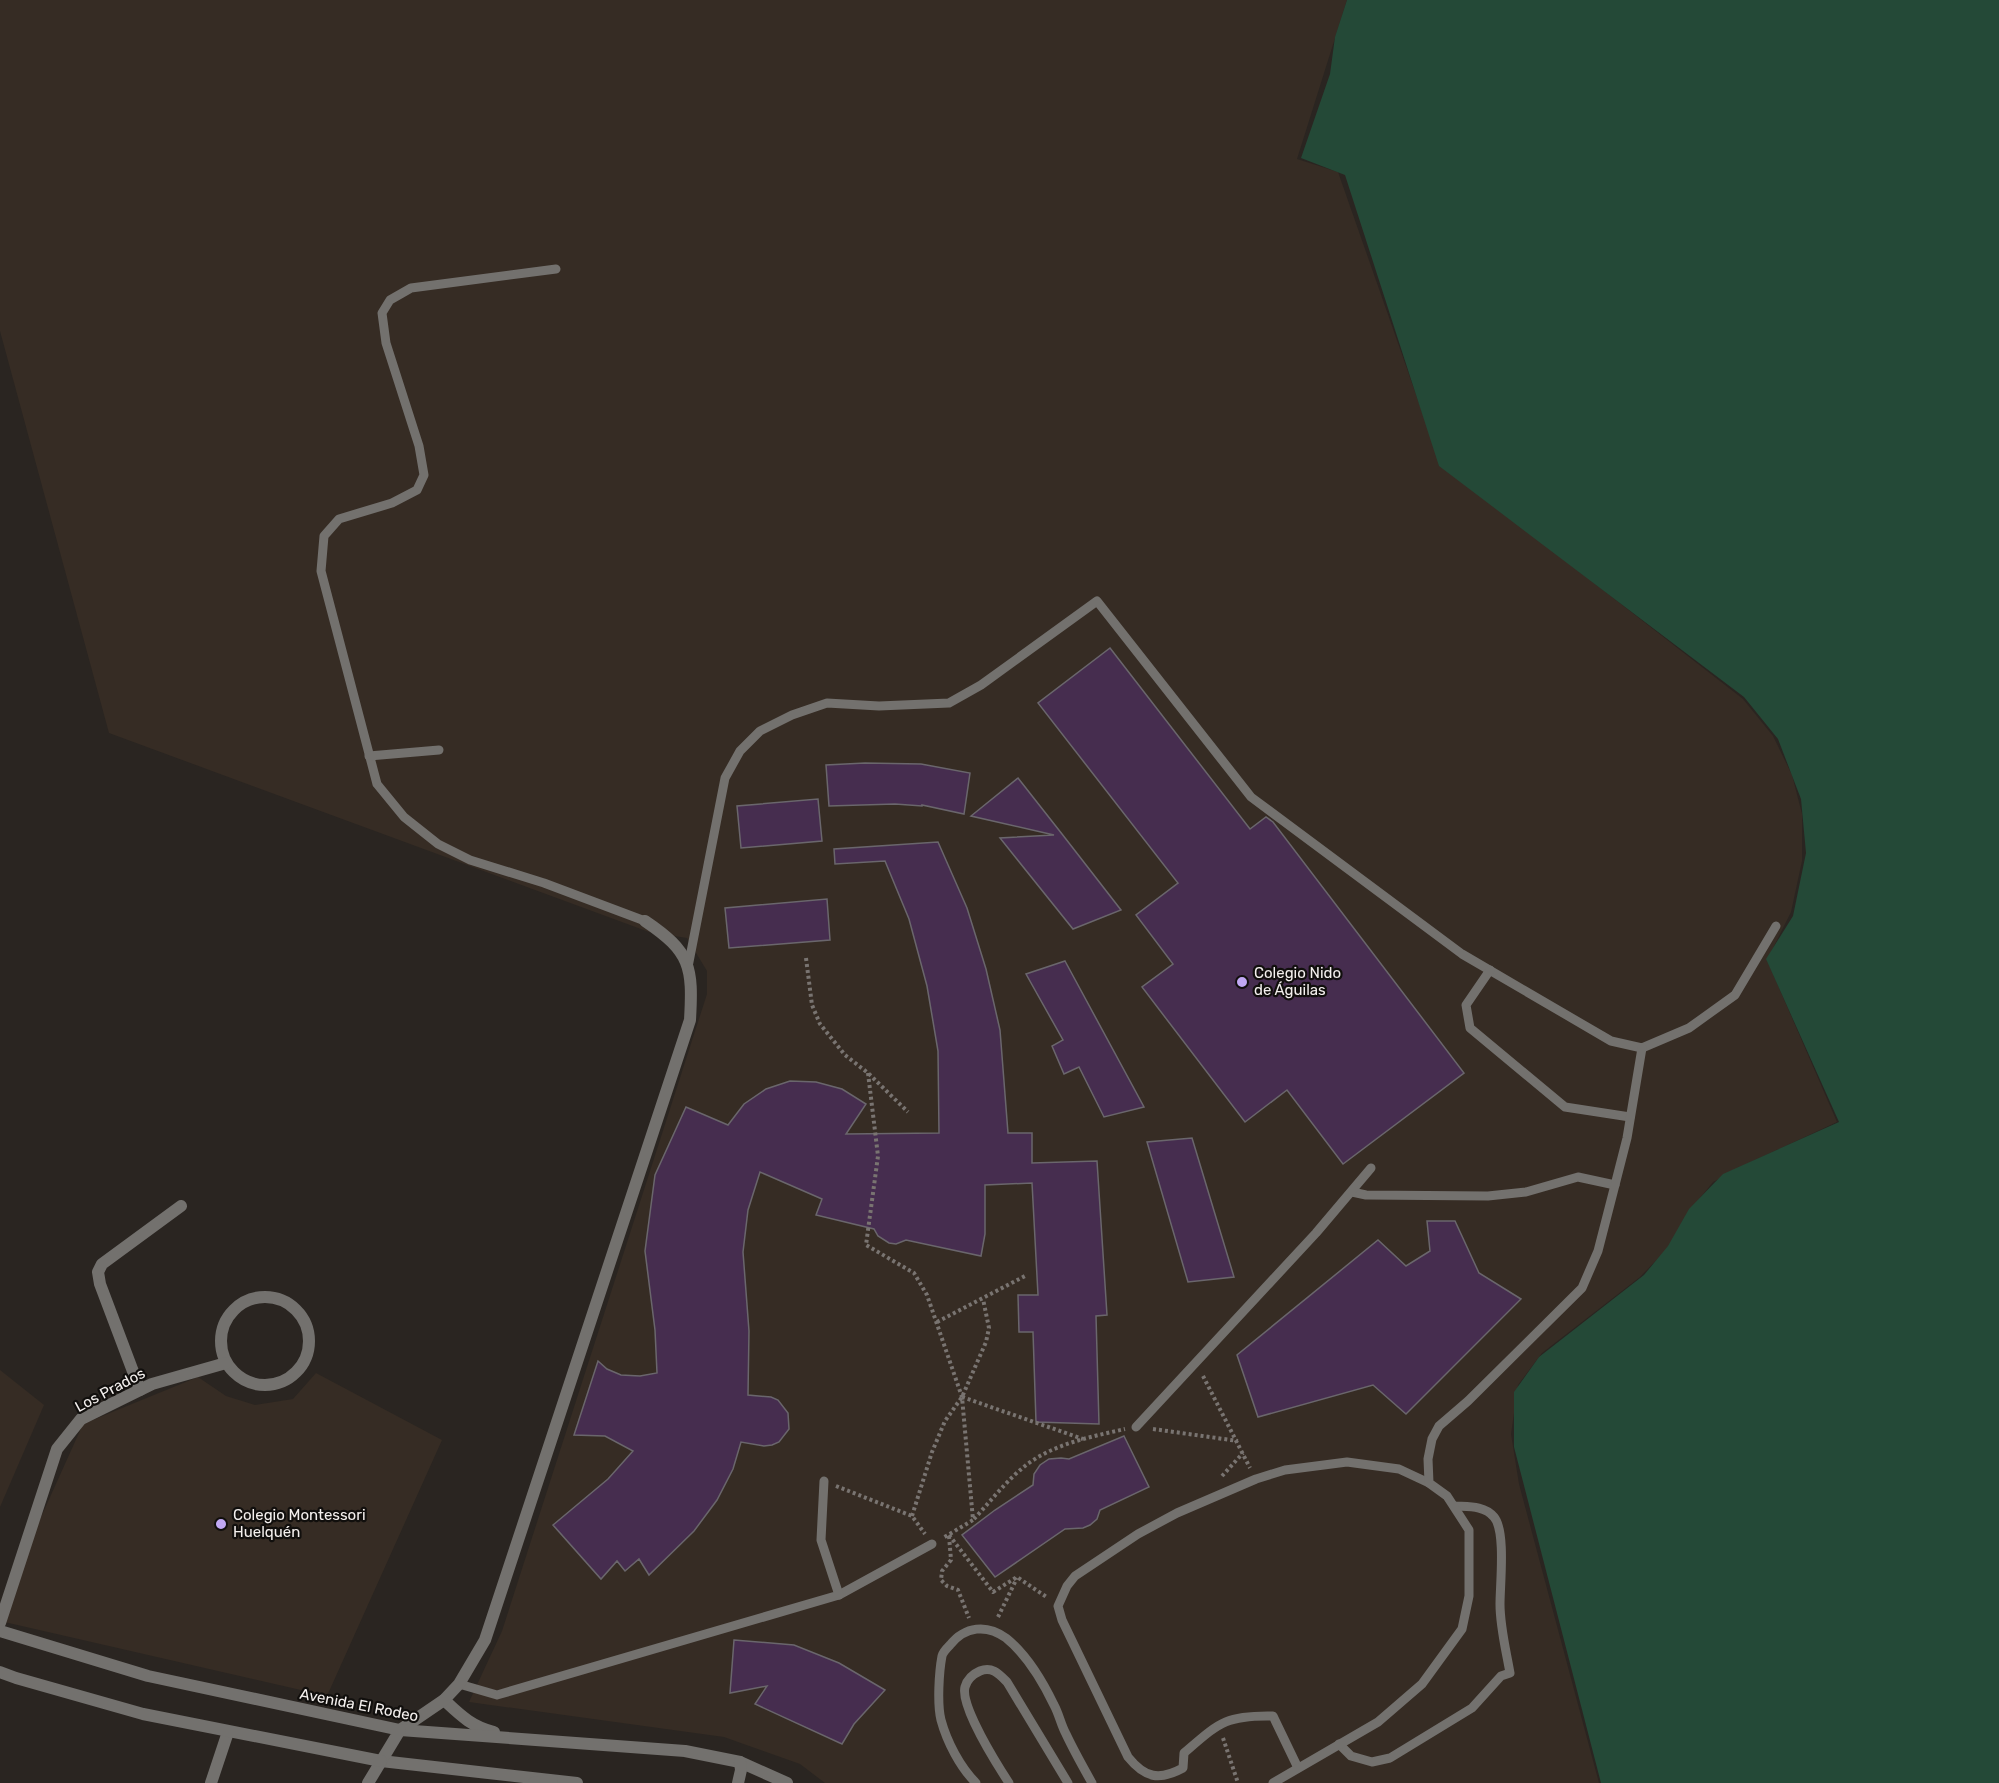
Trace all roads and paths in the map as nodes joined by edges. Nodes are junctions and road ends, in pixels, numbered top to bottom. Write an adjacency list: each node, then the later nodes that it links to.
1 (556, 269): 3 (lane)
2 (439, 750): 3 (lane)
3 (369, 756): 4 (lane)
4 (645, 921): 7 (street)
5 (1776, 926): 9 (lane)
6 (806, 958): 10 (path)
7 (688, 967): 8 (lane); 43 (street)
8 (1490, 970): 9 (lane); 12 (lane)
9 (1642, 1048): 12 (lane)
10 (868, 1073): 11 (path); 19 (path)
11 (908, 1112)
12 (1630, 1118): 14 (lane)
13 (1371, 1168): 15 (lane)
14 (1615, 1185): 15 (lane); 29 (lane)
15 (1352, 1192): 20 (lane)
16 (181, 1206): 22 (street)
17 (1025, 1276): 18 (path)
18 (982, 1299): 19 (path); 23 (path)
19 (937, 1322): 23 (path)
20 (1196, 1362): 24 (lane); 26 (path)
21 (226, 1363): 21 (street); 22 (street, Los Prados)
22 (140, 1390): 38 (street, Los Prados)
23 (962, 1397): 25 (path); 31 (path); 32 (path)
24 (1136, 1426): 25 (path); 26 (path)
25 (1083, 1438): 32 (path)
26 (1238, 1441): 27 (path)
27 (1256, 1479): 29 (lane); 37 (lane)
28 (824, 1481): 31 (path); 36 (lane)
29 (1429, 1483): 30 (lane)
30 (1454, 1506): 49 (lane); 49 (lane)
31 (912, 1516): 34 (path)
32 (973, 1520): 33 (path)
33 (949, 1535): 34 (path); 35 (path); 39 (path)
34 (932, 1544): 36 (lane)
35 (1017, 1577): 37 (path); 40 (path)
36 (839, 1595): 43 (lane)
37 (1058, 1606): 45 (lane)
38 (0, 1623)
39 (973, 1628): 40 (lane); 60 (lane)
40 (992, 1630): 63 (lane)
41 (0, 1631): 46 (street, Avenida El Rodeo)
42 (0, 1672): 47 (street)
43 (459, 1684): 44 (street)
44 (444, 1700): 46 (street); 48 (street)
45 (1219, 1725): 52 (lane); 64 (path)
46 (400, 1730): 48 (street, Avenida El Rodeo); 50 (street)
47 (228, 1732): 50 (street); 54 (street)
48 (530, 1740): 51 (street, Avenida El Rodeo)
49 (1339, 1744): 52 (lane)
50 (381, 1761): 53 (street); 55 (street)
51 (740, 1762): 58 (street); 59 (street, Avenida El Rodeo)
52 (1298, 1768): 65 (lane)
53 (552, 1781): 56 (street); 57 (street)
54 (211, 1783)
55 (368, 1783)
56 (534, 1783)
57 (577, 1783)
58 (738, 1783)
59 (787, 1783)
60 (976, 1783)
61 (1009, 1783): 62 (lane)
62 (1068, 1783)
63 (1092, 1783)
64 (1238, 1783)
65 (1273, 1783)

